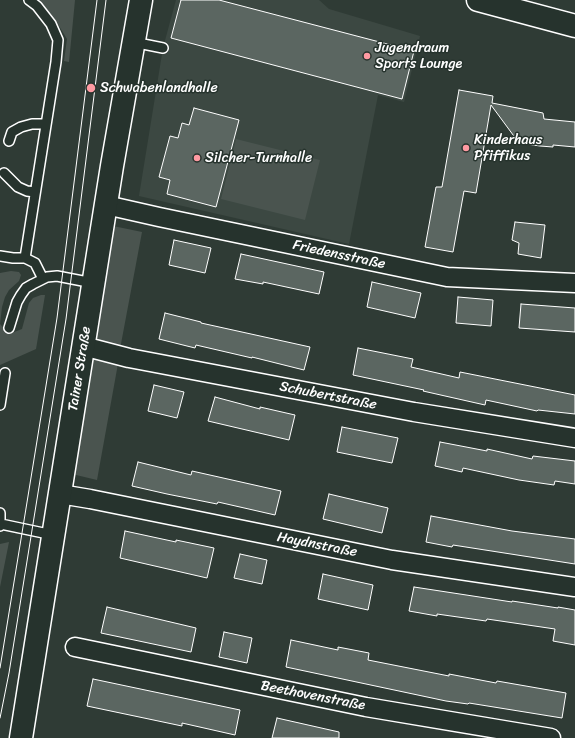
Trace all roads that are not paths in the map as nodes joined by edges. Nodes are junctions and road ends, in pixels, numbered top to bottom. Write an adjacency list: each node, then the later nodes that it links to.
1 (29, 0): 7 (lane)
2 (140, 0): 5 (street, Tainer Straße)
3 (478, 0): 4 (street)
4 (575, 26)
5 (133, 42): 6 (lane); 11 (street, Tainer Straße)
6 (163, 48)
7 (46, 124): 8 (lane); 10 (lane)
8 (10, 141)
9 (4, 173): 10 (lane)
10 (35, 192): 13 (lane)
11 (106, 205): 15 (street, Tainer Straße); 16 (street, Friedensstraße)
12 (0, 256): 13 (lane)
13 (25, 258): 14 (lane)
14 (43, 279): 15 (lane); 17 (lane)
15 (93, 283): 18 (street, Tainer Straße)
16 (575, 283)
17 (10, 328)
18 (83, 346): 21 (street, Schubertstraße); 22 (street, Tainer Straße)
19 (5, 373): 20 (lane)
20 (0, 405)
21 (575, 438)
22 (60, 494): 25 (street, Tainer Straße); 26 (street, Haydnstraße)
23 (0, 513): 24 (lane)
24 (0, 525): 25 (lane)
25 (53, 535): 28 (street, Tainer Straße)
26 (575, 587)
27 (76, 647): 29 (street, Beethovenstraße)
28 (21, 738)
29 (551, 738)

